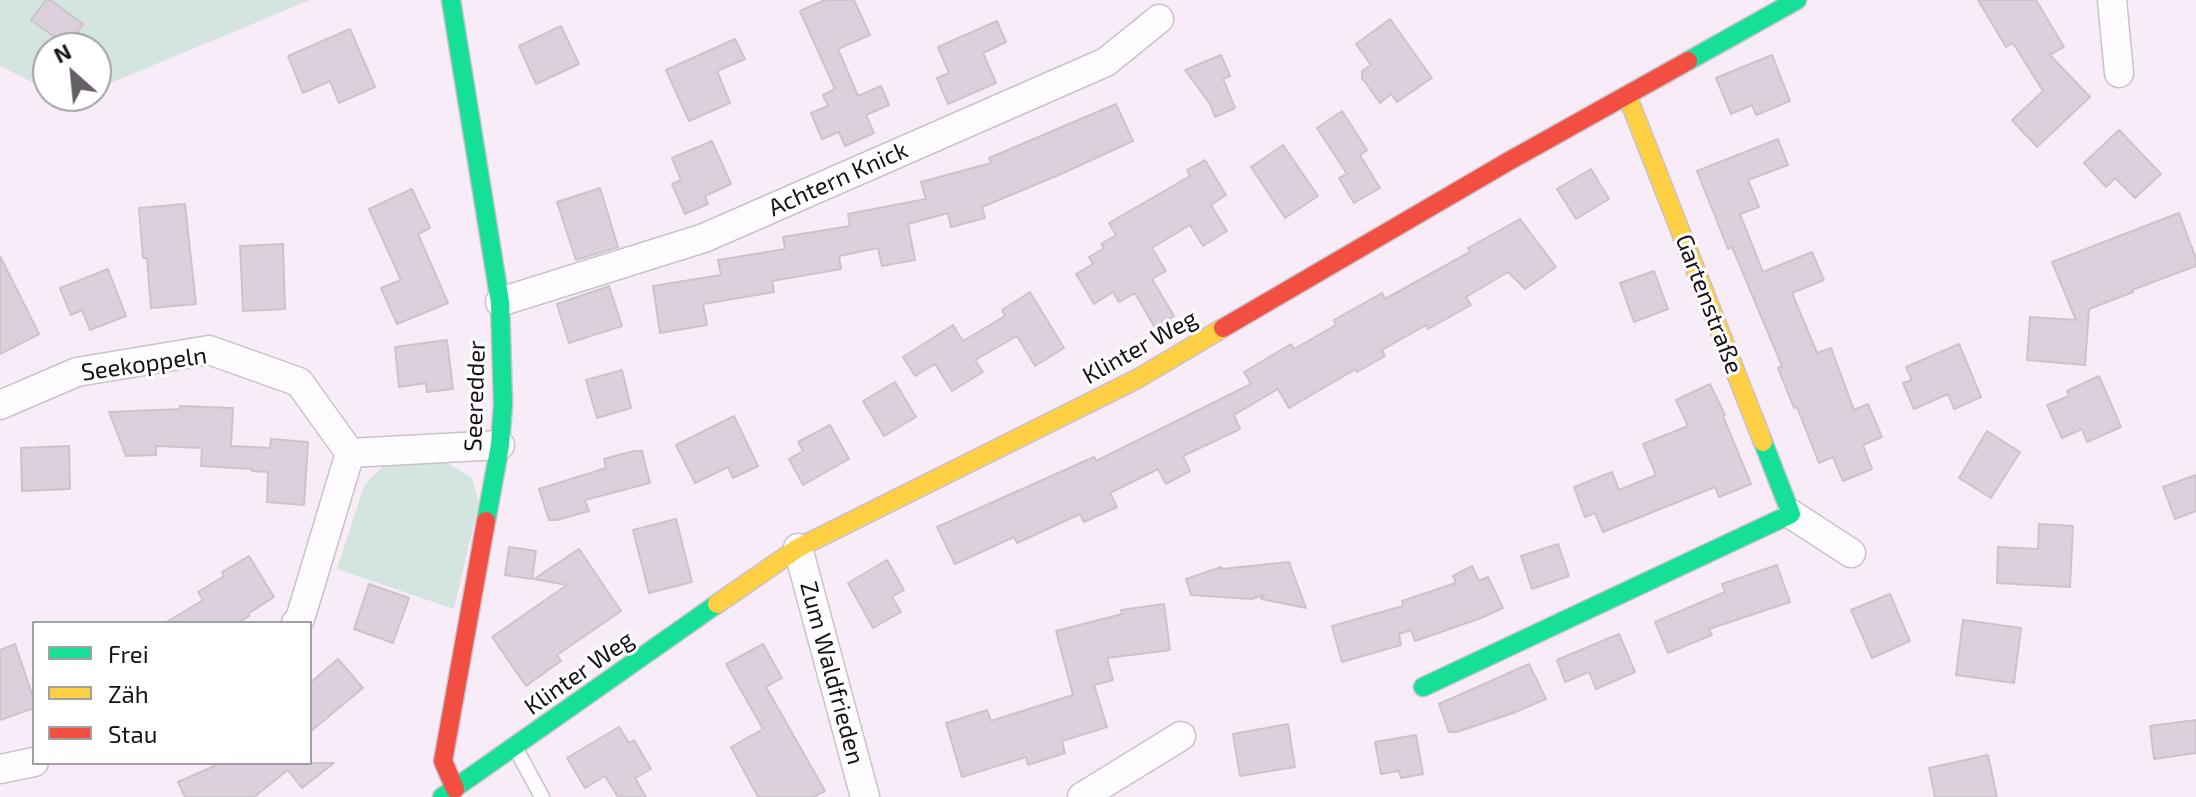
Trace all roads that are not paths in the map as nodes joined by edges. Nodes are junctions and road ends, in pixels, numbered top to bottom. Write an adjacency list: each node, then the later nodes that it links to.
1 (451, 0): 7 (street, Seeredder)
2 (1797, 0): 6 (street, Klinter Weg)
3 (2112, 0): 5 (street)
4 (1159, 19): 7 (street, Achtern Knick)
5 (2119, 73)
6 (1627, 95): 11 (street, Gartenstraße); 12 (street, Klinter Weg)
7 (500, 302): 9 (street, Seeredder)
8 (0, 405): 10 (street, Seekoppeln)
9 (500, 445): 10 (street); 20 (street, Seeredder)
10 (350, 453): 14 (street)
11 (1791, 514): 13 (street); 15 (street)
12 (798, 548): 17 (street, Klinter Weg); 22 (street, Zum Waldfrieden)
13 (1851, 553)
14 (298, 621)
15 (1423, 687)
16 (1181, 736): 23 (street)
17 (515, 747): 20 (street, Klinter Weg); 21 (lane, Klinter Weg)
18 (32, 762): 19 (street)
19 (0, 769)
20 (449, 793)
21 (542, 797)
22 (865, 797)
23 (1082, 797)

